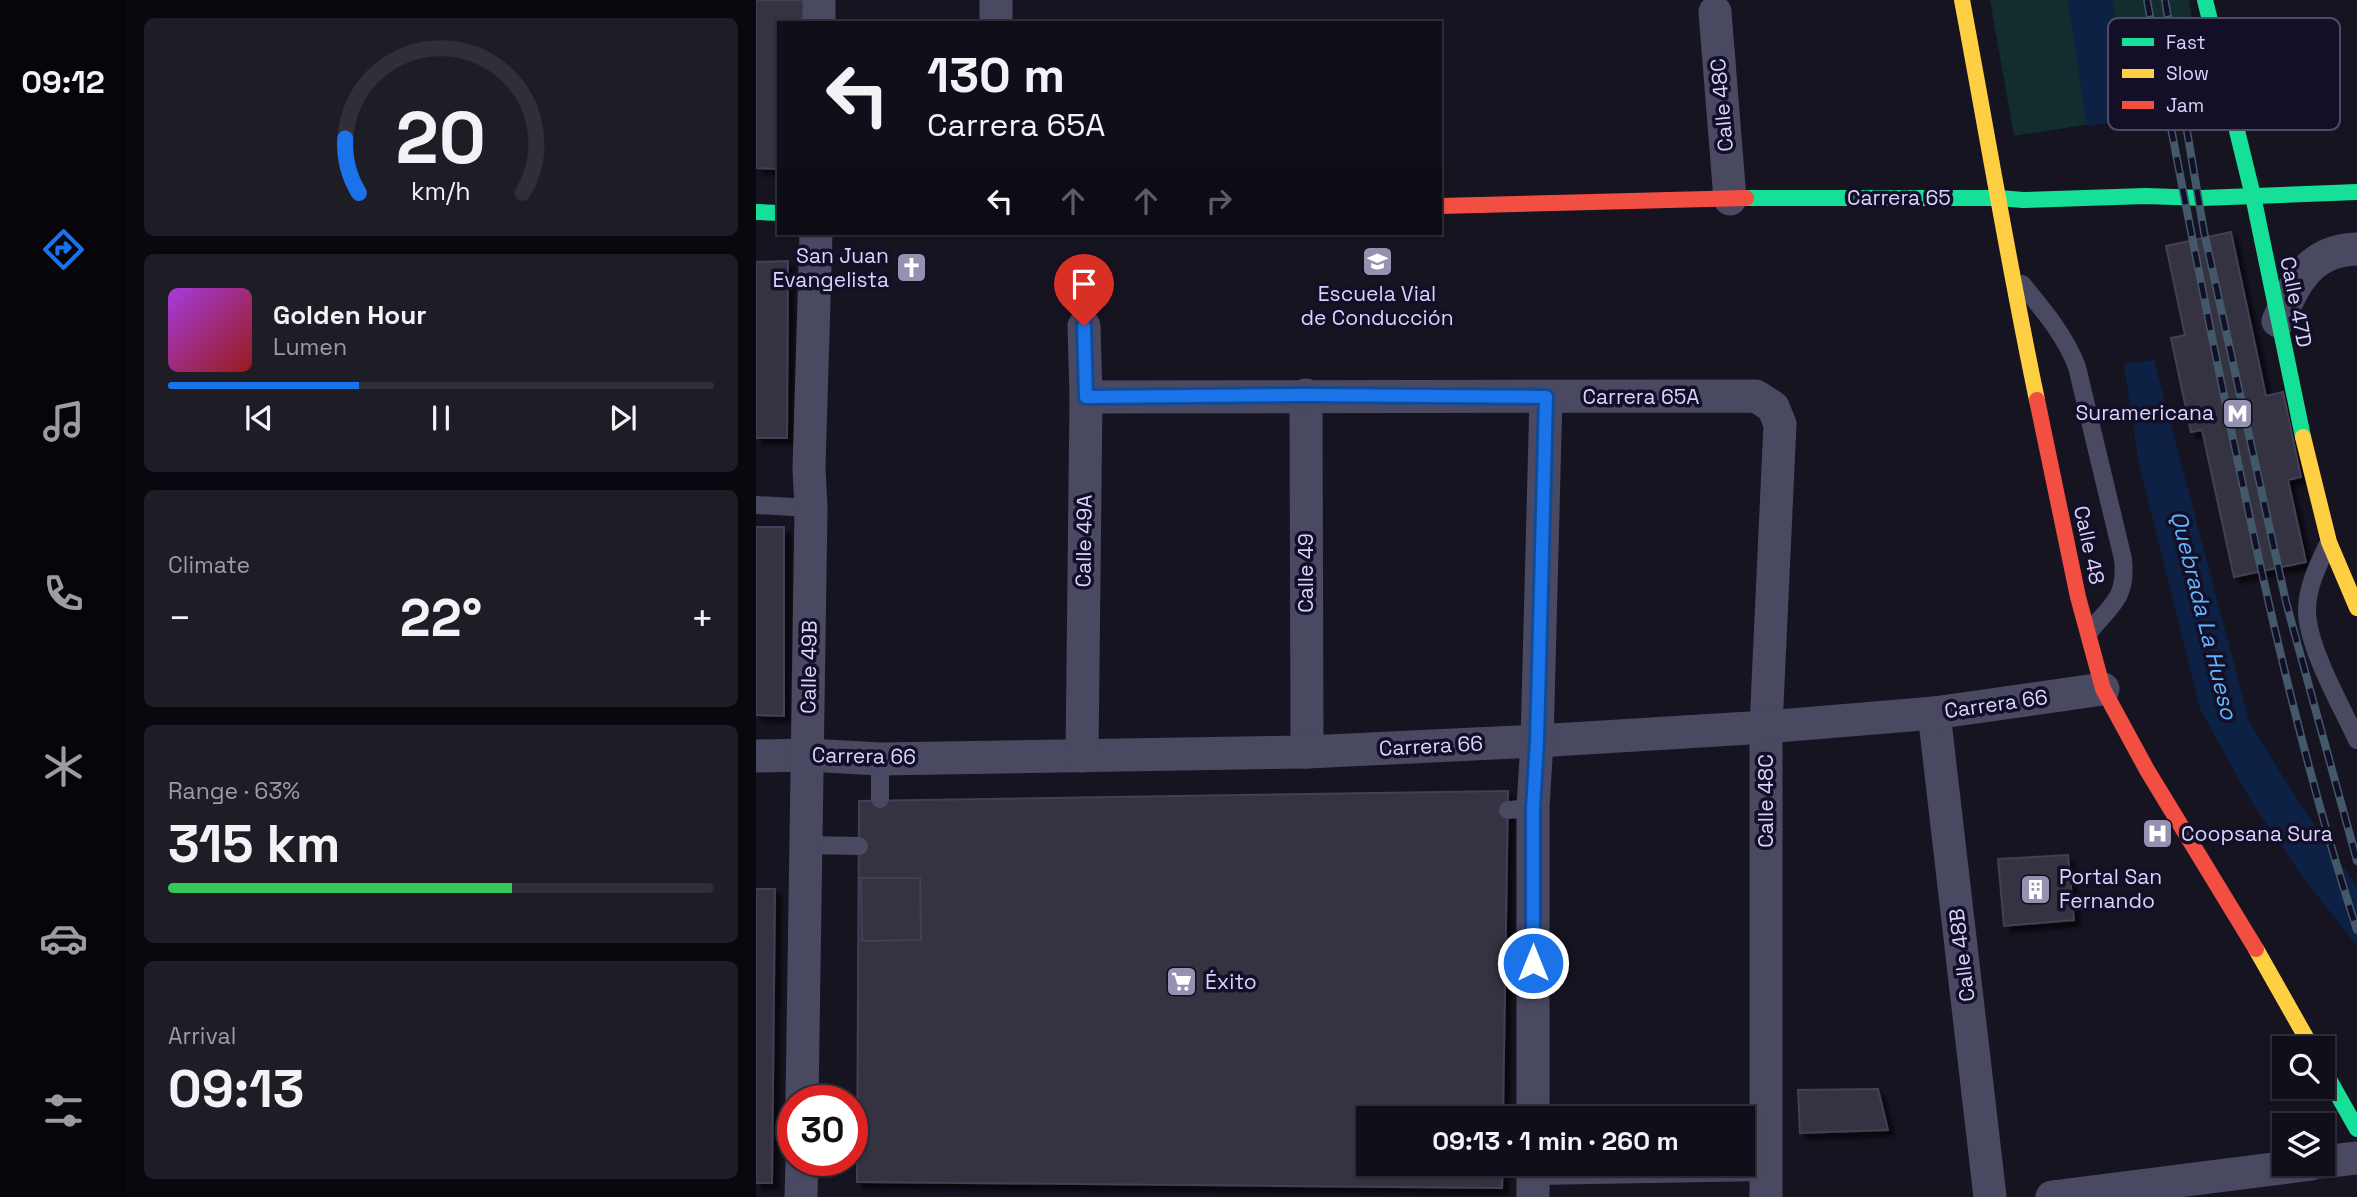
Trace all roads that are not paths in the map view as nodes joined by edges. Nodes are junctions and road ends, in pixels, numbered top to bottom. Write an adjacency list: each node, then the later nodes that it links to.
1 (819, 0): 7 (street)
2 (996, 0): 8 (street)
3 (1962, 0): 12 (main road, Calle 48)
4 (2205, 0): 6 (main road, Calle 47D)
5 (1714, 12): 13 (street, Calle 48C)
6 (2209, 18)
7 (819, 21)
8 (996, 21)
9 (2237, 130): 11 (main road, Calle 47D)
10 (2357, 192): 11 (main road, Carrera 65)
11 (2253, 195): 12 (main road, Carrera 65); 20 (main road, Calle 47D)
12 (1999, 198): 13 (main road, Carrera 65); 19 (main road, Calle 48)
13 (1730, 199): 14 (main road, Carrera 65)
14 (1442, 206)
15 (756, 212): 16 (main road)
16 (777, 213)
17 (816, 235): 27 (street, Calle 49B)
18 (2357, 249): 20 (street)
19 (2008, 268): 30 (main road, Calle 48); 30 (lane)
20 (2278, 321): 28 (main road, Calle 47D)
21 (1084, 326): 23 (street, Calle 49A)
22 (1306, 395): 23 (street, Carrera 65A); 24 (street, Carrera 65A); 36 (street, Calle 49)
23 (1086, 397): 39 (street, Calle 49A)
24 (1546, 397): 25 (street, Carrera 65A); 35 (street)
25 (1773, 407): 33 (street, Calle 48C)
26 (756, 505): 27 (lane)
27 (811, 508): 37 (street, Calle 49B)
28 (2329, 542): 29 (main road, Calle 47D); 34 (lane)
29 (2357, 608)
30 (2089, 632): 31 (main road, Calle 48)
31 (2104, 688): 32 (street, Carrera 66); 44 (main road, Calle 48)
32 (1934, 713): 33 (street, Carrera 66); 56 (street, Calle 48B)
33 (1766, 727): 35 (street, Carrera 66); 54 (street, Calle 48C)
34 (2357, 740)
35 (1537, 741): 36 (street, Carrera 66); 47 (street)
36 (1307, 752): 39 (street, Carrera 66)
37 (808, 755): 38 (street, Carrera 66); 40 (street, Carrera 66); 42 (street, Calle 49B)
38 (756, 756)
39 (1082, 756): 40 (street, Carrera 66)
40 (880, 759): 41 (lane)
41 (880, 799)
42 (805, 845): 43 (lane); 45 (street, Calle 49B)
43 (859, 846)
44 (2305, 1036)
45 (802, 1085)
46 (2335, 1090): 48 (main road)
47 (1532, 1106)
48 (2357, 1129)
49 (2357, 1158): 50 (street)
50 (2335, 1161)
51 (2272, 1169): 57 (street)
52 (802, 1176): 55 (street)
53 (1533, 1179): 54 (lane)
54 (1765, 1185)
55 (801, 1197)
56 (1990, 1197)
57 (2052, 1197)

